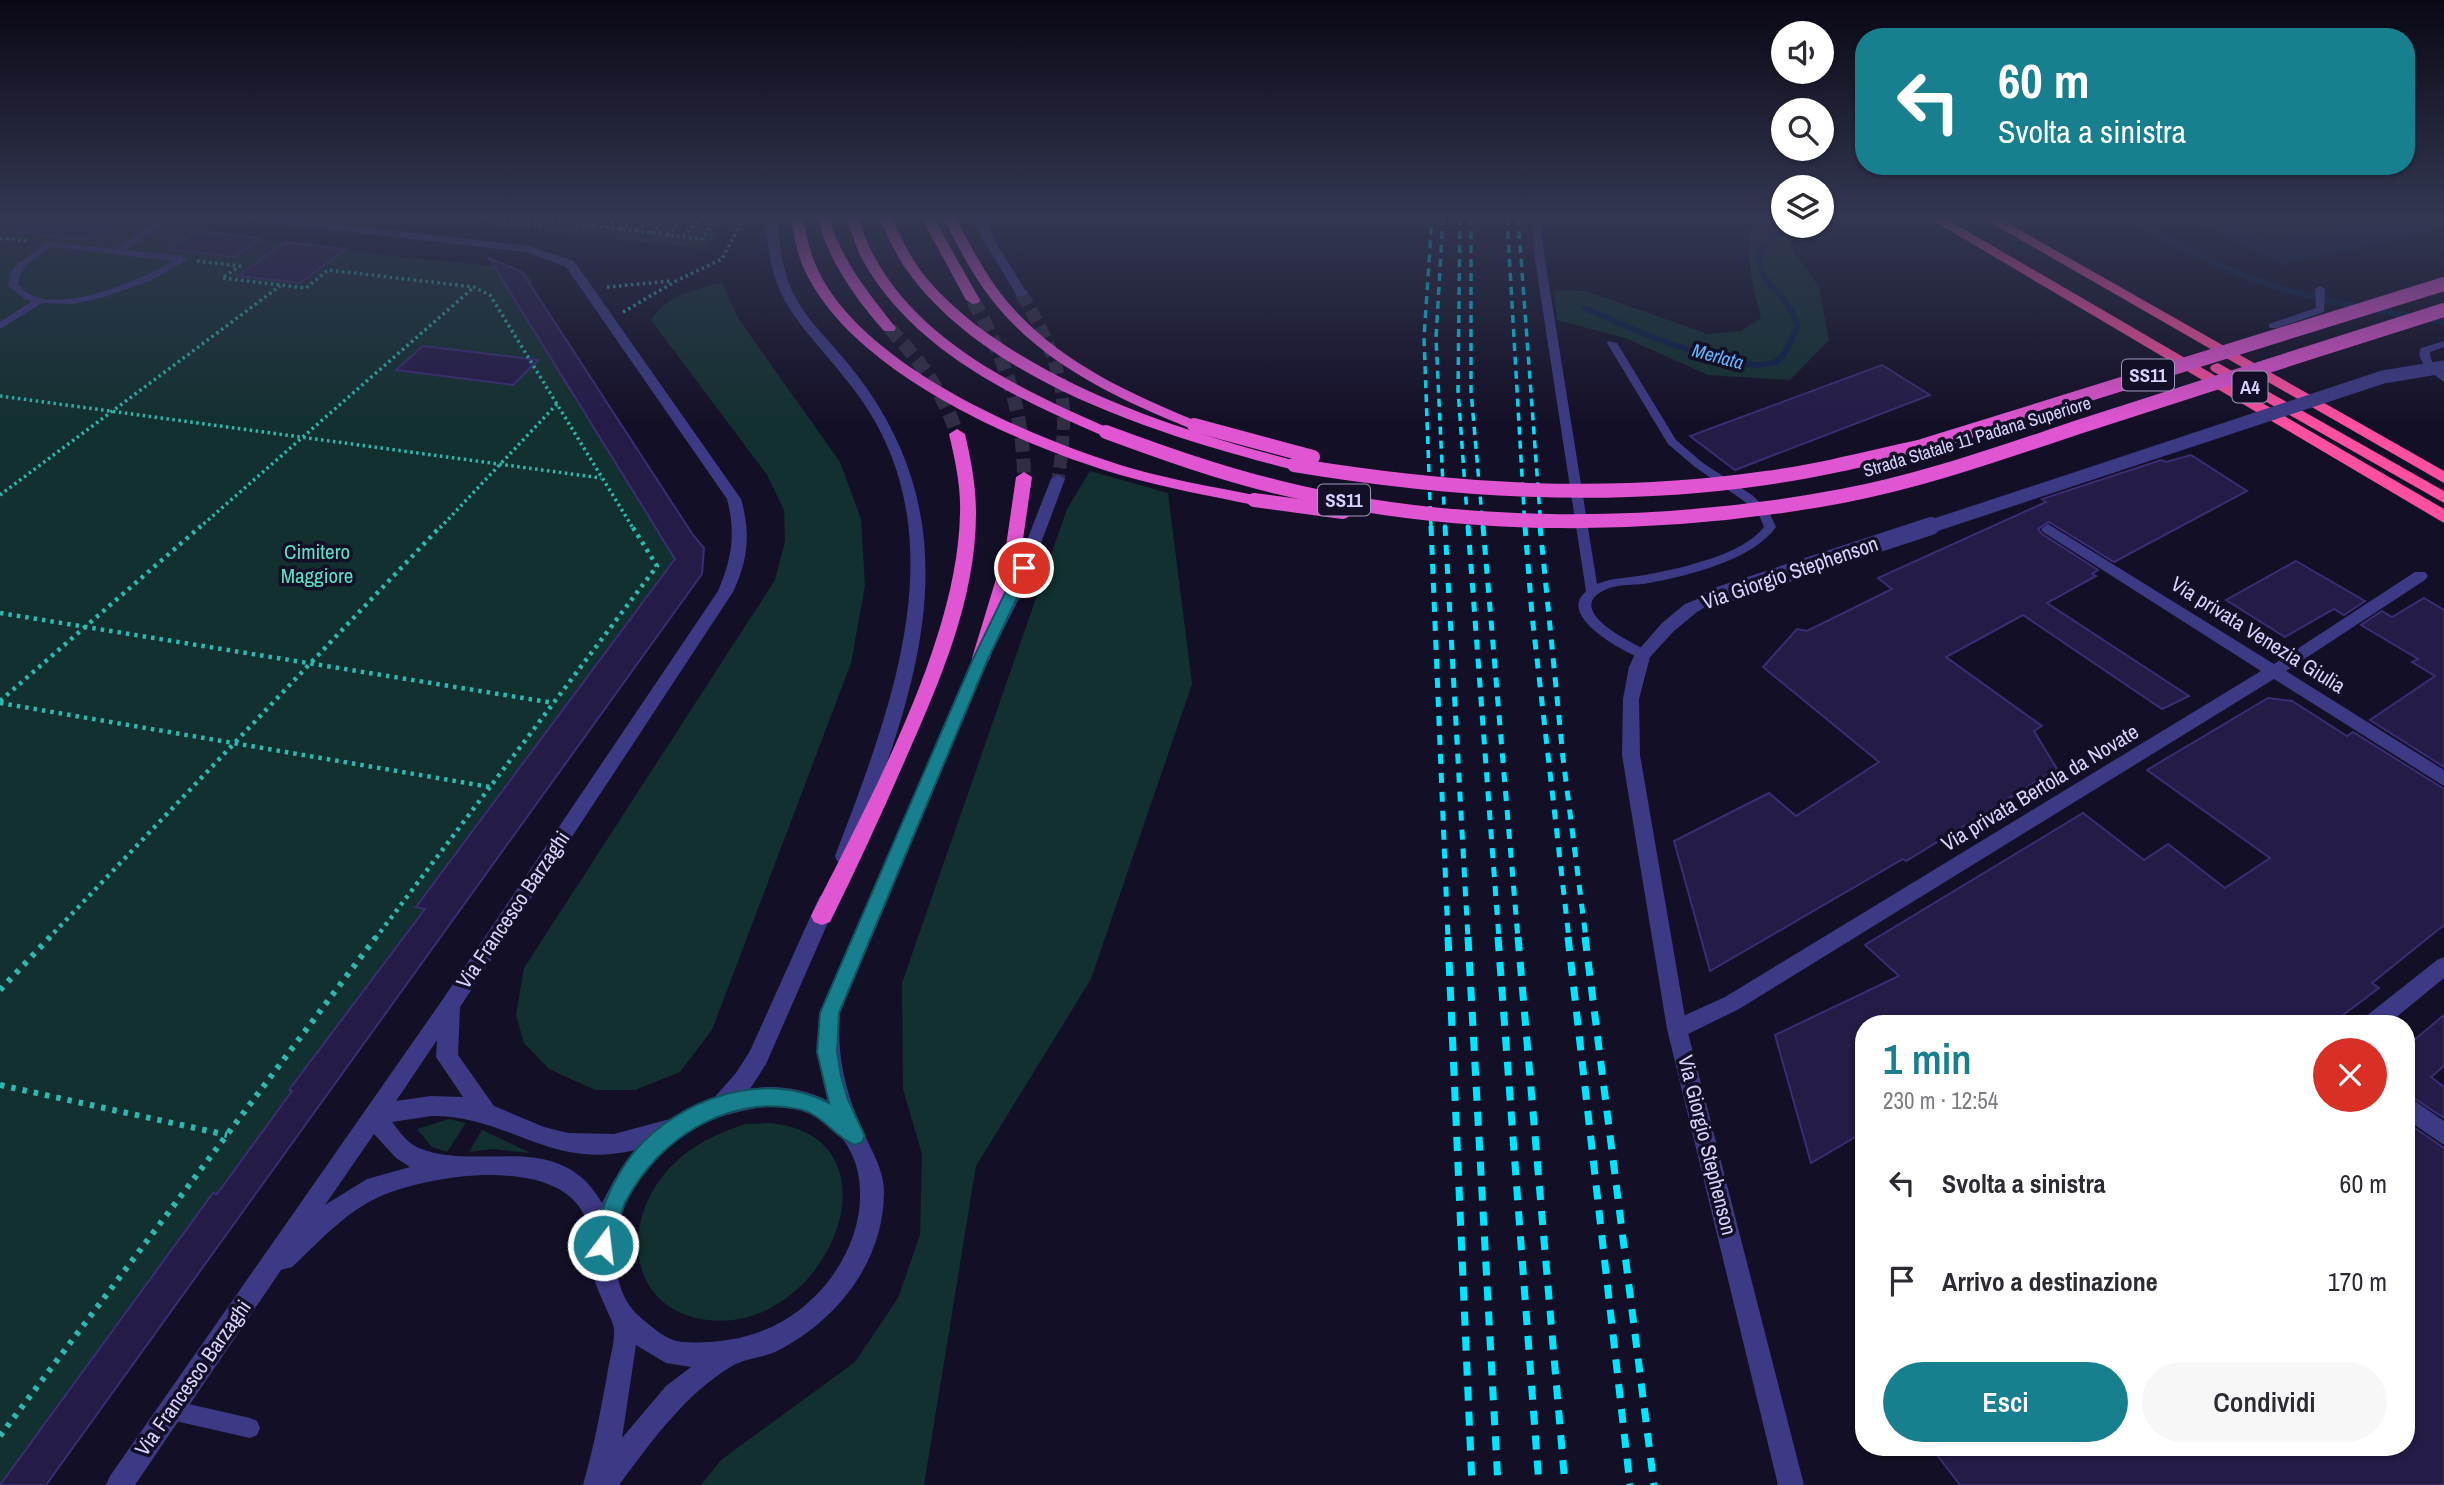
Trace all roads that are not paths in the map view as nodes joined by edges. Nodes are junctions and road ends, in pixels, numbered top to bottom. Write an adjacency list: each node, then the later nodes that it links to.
1 (13, 286): 19 (lane)
2 (130, 286): 19 (lane)
3 (588, 286): 49 (street, Via Francesco Barzaghi)
4 (781, 286): 47 (street)
5 (822, 286): 31 (highway)
6 (855, 286): 24 (highway)
7 (888, 286): 39 (highway, Strada Statale 11 Padana Superiore / SS11, bridge)
8 (928, 286): 36 (highway, Strada Statale 11 Padana Superiore / SS11, bridge)
9 (965, 286): 20 (highway)
10 (990, 286): 36 (highway, bridge)
11 (1017, 286): 18 (street)
12 (1544, 286): 42 (lane)
13 (2052, 286): 38 (highway)
14 (2075, 286): 37 (highway, A4)
15 (2109, 286): 25 (highway, A4)
16 (2437, 286): 36 (highway, Strada Statale 11 Padana Superiore / SS11, bridge)
17 (2320, 289): 23 (lane)
18 (1021, 293)
19 (41, 300): 22 (lane)
20 (973, 300)
21 (2444, 310): 39 (highway, Strada Statale 11 Padana Superiore / SS11, bridge)
22 (0, 326)
23 (2273, 326)
24 (889, 328)
25 (2193, 334): 32 (highway); 34 (highway, A4)
26 (1612, 343): 42 (lane)
27 (2444, 344): 29 (lane)
28 (2444, 368): 43 (street, Via Giorgio Stephenson, bridge)
29 (2444, 379)
30 (957, 433): 47 (highway)
31 (1110, 467): 39 (highway, bridge)
32 (2444, 469)
33 (1024, 477): 44 (highway)
34 (2444, 478)
35 (1058, 479): 44 (street)
36 (1585, 493)
37 (2444, 498)
38 (2444, 517)
39 (1591, 519)
40 (2048, 529): 45 (street, Via privata Venezia Giulia)
41 (2420, 576): 45 (street, Via privata Bertola da Novate)
42 (1592, 592): 43 (lane)
43 (1643, 654): 51 (street, Via Giorgio Stephenson)
44 (981, 659): 58 (street)
45 (2273, 673): 46 (street, Via privata Venezia Giulia); 51 (street, Via privata Bertola da Novate)
46 (2444, 779)
47 (821, 916): 52 (street)
48 (2444, 966): 50 (street)
49 (450, 1004): 54 (street); 55 (street, Via Francesco Barzaghi)
50 (2383, 1015)
51 (1677, 1029): 69 (street, Via Giorgio Stephenson)
52 (722, 1104): 56 (street); 58 (street)
53 (2415, 1111): 57 (street)
54 (486, 1113): 55 (street); 56 (street)
55 (373, 1117): 59 (street); 61 (street, Via Francesco Barzaghi)
56 (679, 1126): 60 (street)
57 (2444, 1135)
58 (855, 1136): 63 (street)
59 (453, 1166): 60 (street); 61 (street)
60 (603, 1245): 62 (street)
61 (261, 1280): 64 (street, Via Francesco Barzaghi)
62 (627, 1326): 63 (street); 67 (street)
63 (725, 1356): 68 (street)
64 (171, 1410): 65 (lane); 66 (street, Via Francesco Barzaghi)
65 (250, 1428)
66 (119, 1485)
67 (596, 1485)
68 (603, 1485)
69 (1791, 1485)

